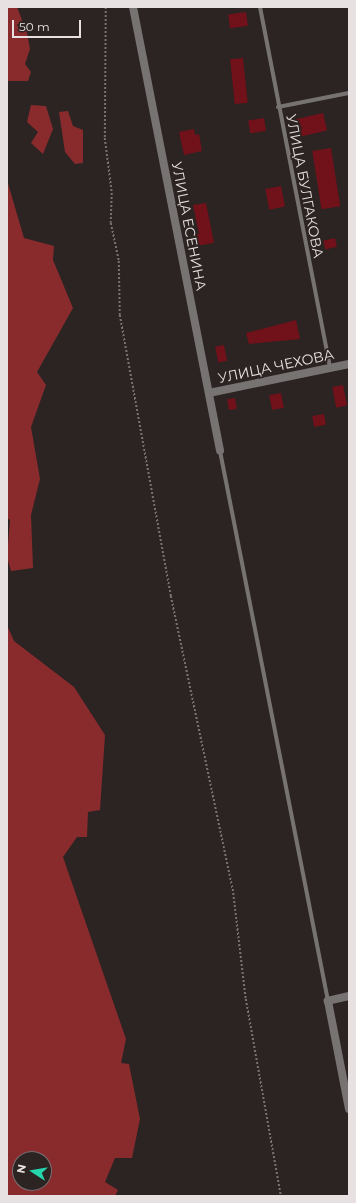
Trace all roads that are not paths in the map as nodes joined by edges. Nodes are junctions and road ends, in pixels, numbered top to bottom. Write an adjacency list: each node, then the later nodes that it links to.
1 (133, 7): 7 (street, УЛИЦА ЕСЕНИНА)
2 (260, 7): 4 (lane, УЛИЦА БУЛГАКОВА)
3 (349, 93): 4 (lane)
4 (278, 107): 6 (lane, УЛИЦА БУЛГАКОВА)
5 (349, 364): 6 (street, УЛИЦА ЧЕХОВА)
6 (330, 368): 7 (street, УЛИЦА ЧЕХОВА)
7 (209, 394): 8 (street, УЛИЦА ЕСЕНИНА)
8 (220, 451): 10 (lane)
9 (349, 996): 10 (street)
10 (328, 1001): 11 (street)
11 (349, 1109)

